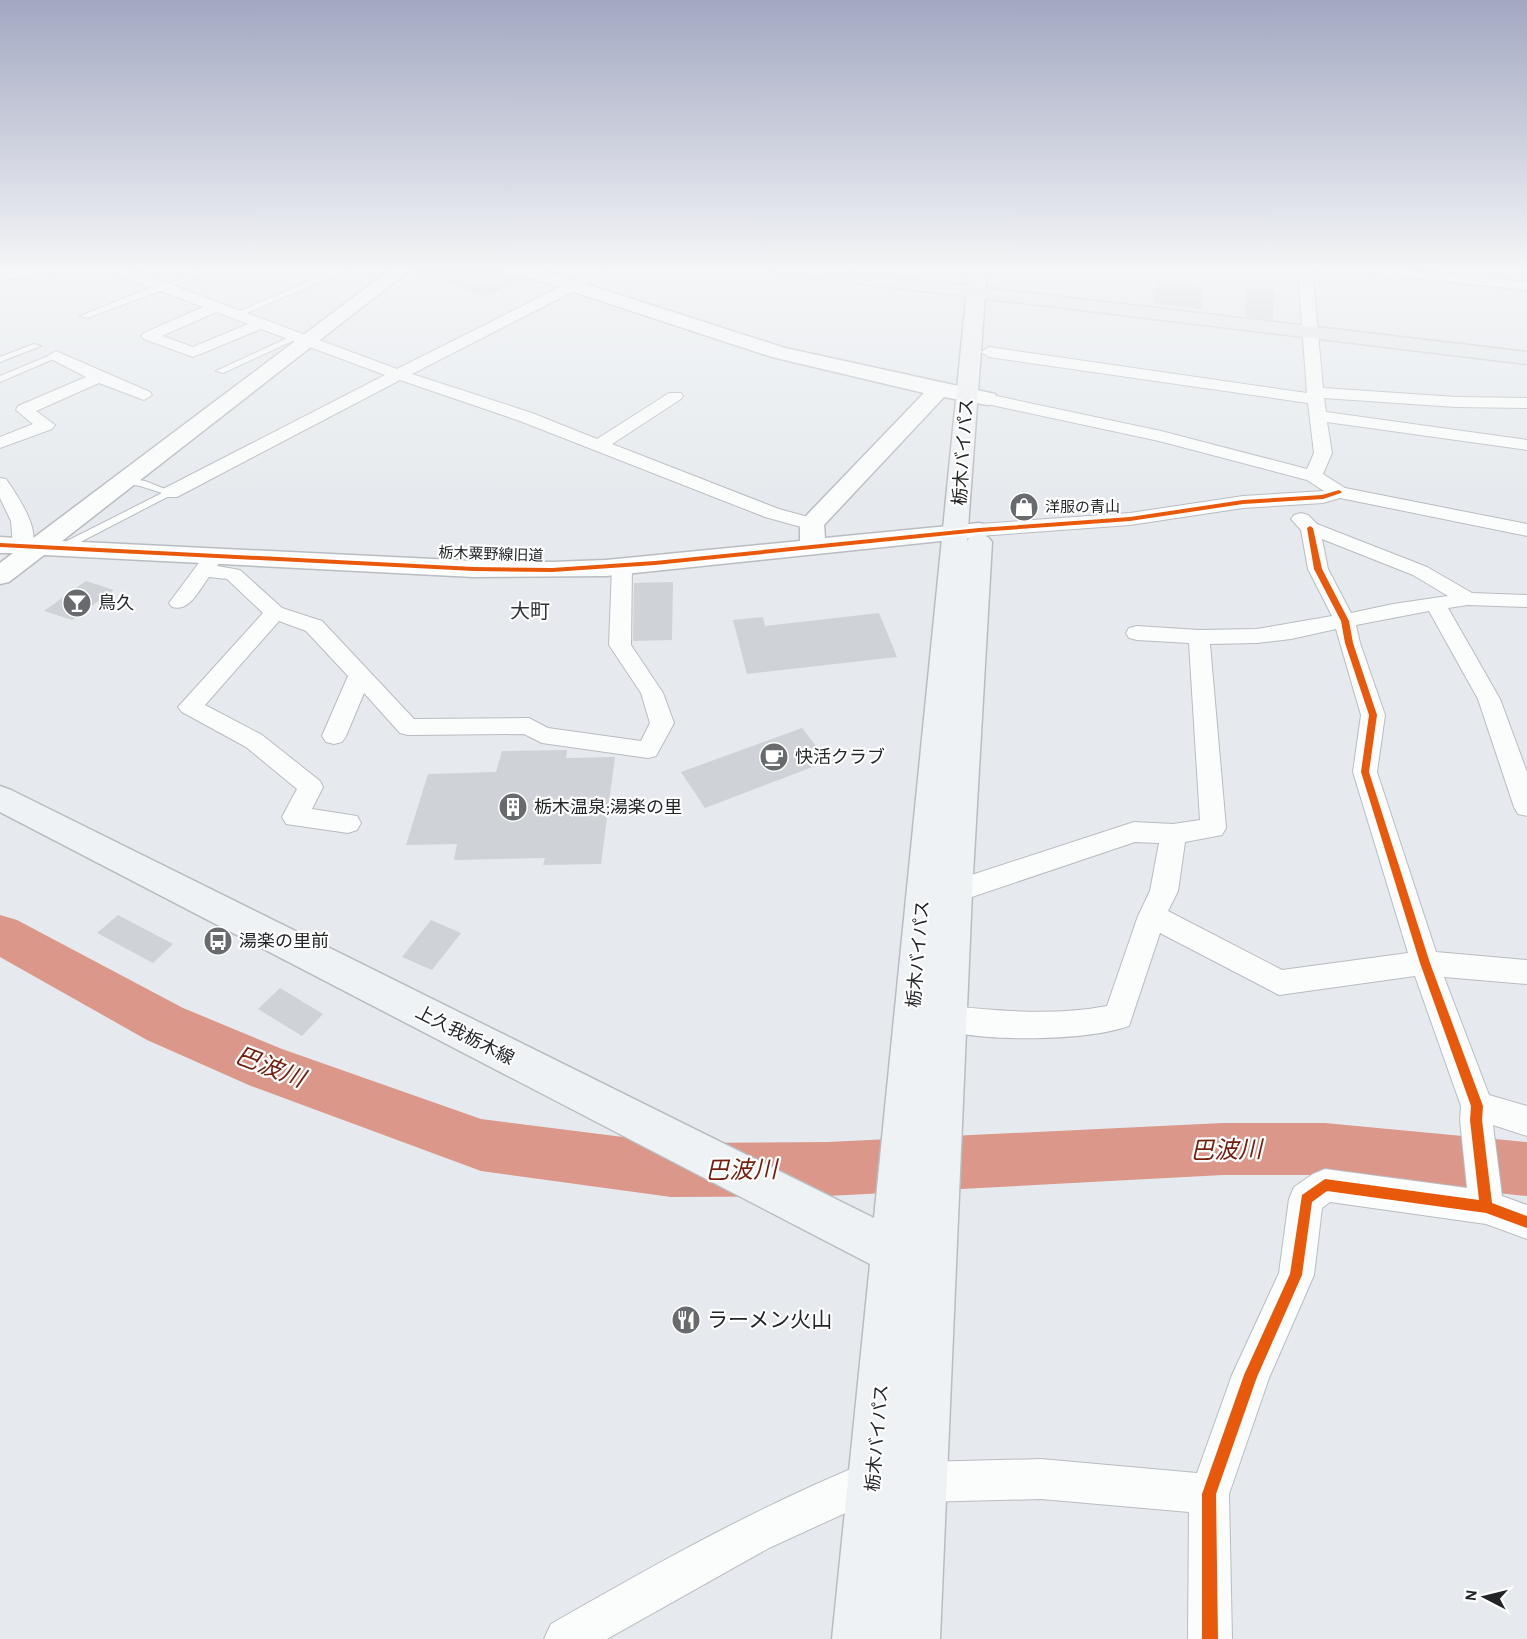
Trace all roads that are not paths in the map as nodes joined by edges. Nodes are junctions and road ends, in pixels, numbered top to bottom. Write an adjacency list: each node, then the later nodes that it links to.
1 (175, 345): 2 (street)
2 (208, 345)
3 (286, 345): 17 (lane)
4 (295, 345): 30 (street)
5 (320, 345): 18 (street)
6 (455, 345): 18 (street)
7 (754, 345): 22 (street)
8 (973, 345): 22 (main road, 栃木バイパス)
9 (989, 345): 13 (main road, 栃木バイパス)
10 (1311, 345): 24 (street)
11 (1423, 345): 15 (main road)
12 (37, 346): 16 (lane)
13 (989, 352): 22 (main road, 栃木バイパス); 24 (street)
14 (56, 356): 19 (street); 20 (lane)
15 (1527, 358)
16 (0, 360)
17 (220, 371)
18 (399, 375): 28 (street); 33 (street)
19 (99, 377): 21 (street); 26 (street)
20 (0, 379)
21 (144, 395)
22 (964, 395): 29 (street); 37 (main road, 栃木バイパス); 38 (street)
23 (675, 396): 28 (street)
24 (1316, 402): 25 (street); 27 (street); 29 (street)
25 (1527, 403)
26 (0, 443)
27 (1527, 445)
28 (598, 446): 38 (street)
29 (1312, 476): 32 (street)
30 (127, 481): 33 (lane); 39 (street)
31 (0, 483): 39 (street)
32 (1339, 492): 34 (street); 36 (street)
33 (170, 493): 39 (lane)
34 (1281, 500): 35 (street); 37 (street)
35 (1310, 528): 43 (street); 48 (street)
36 (1527, 530)
37 (968, 531): 38 (street, 栃木粟野線旧道); 57 (main road, 栃木バイパス); 64 (main road, 栃木バイパス)
38 (812, 535): 41 (street, 栃木粟野線旧道)
39 (31, 547): 40 (street, 栃木粟野線旧道); 42 (street)
40 (209, 563): 41 (street, 栃木粟野線旧道); 45 (street); 47 (street)
41 (622, 566): 51 (street)
42 (0, 576)
43 (1468, 599): 44 (street); 46 (street)
44 (1527, 601)
45 (179, 603)
46 (1436, 605): 48 (street); 54 (street)
47 (275, 614): 51 (street); 55 (street)
48 (1345, 621): 50 (street); 59 (street)
49 (1137, 633): 50 (street)
50 (1199, 637): 56 (street)
51 (360, 675): 52 (street)
52 (334, 736)
53 (0, 798): 67 (main road, 上久我栃木線)
54 (1527, 807)
55 (348, 823)
56 (1173, 834): 57 (street); 58 (street)
57 (954, 892): 61 (main road, 栃木バイパス)
58 (1152, 916): 59 (street); 61 (street)
59 (1425, 963): 60 (street); 62 (street)
60 (1527, 972)
61 (949, 1019): 64 (main road, 栃木バイパス)
62 (1477, 1113): 63 (street); 65 (street)
63 (1527, 1121)
64 (922, 1126): 67 (main road, 栃木バイパス)
65 (1485, 1195): 66 (street); 70 (street)
66 (1527, 1222)
67 (914, 1236): 68 (main road, 栃木バイパス); 69 (main road, 栃木バイパス)
68 (873, 1480): 71 (street); 72 (main road, 栃木バイパス)
69 (922, 1482): 70 (street); 73 (main road, 栃木バイパス)
70 (1209, 1494): 74 (street)
71 (566, 1639)
72 (860, 1639)
73 (912, 1639)
74 (1210, 1639)

